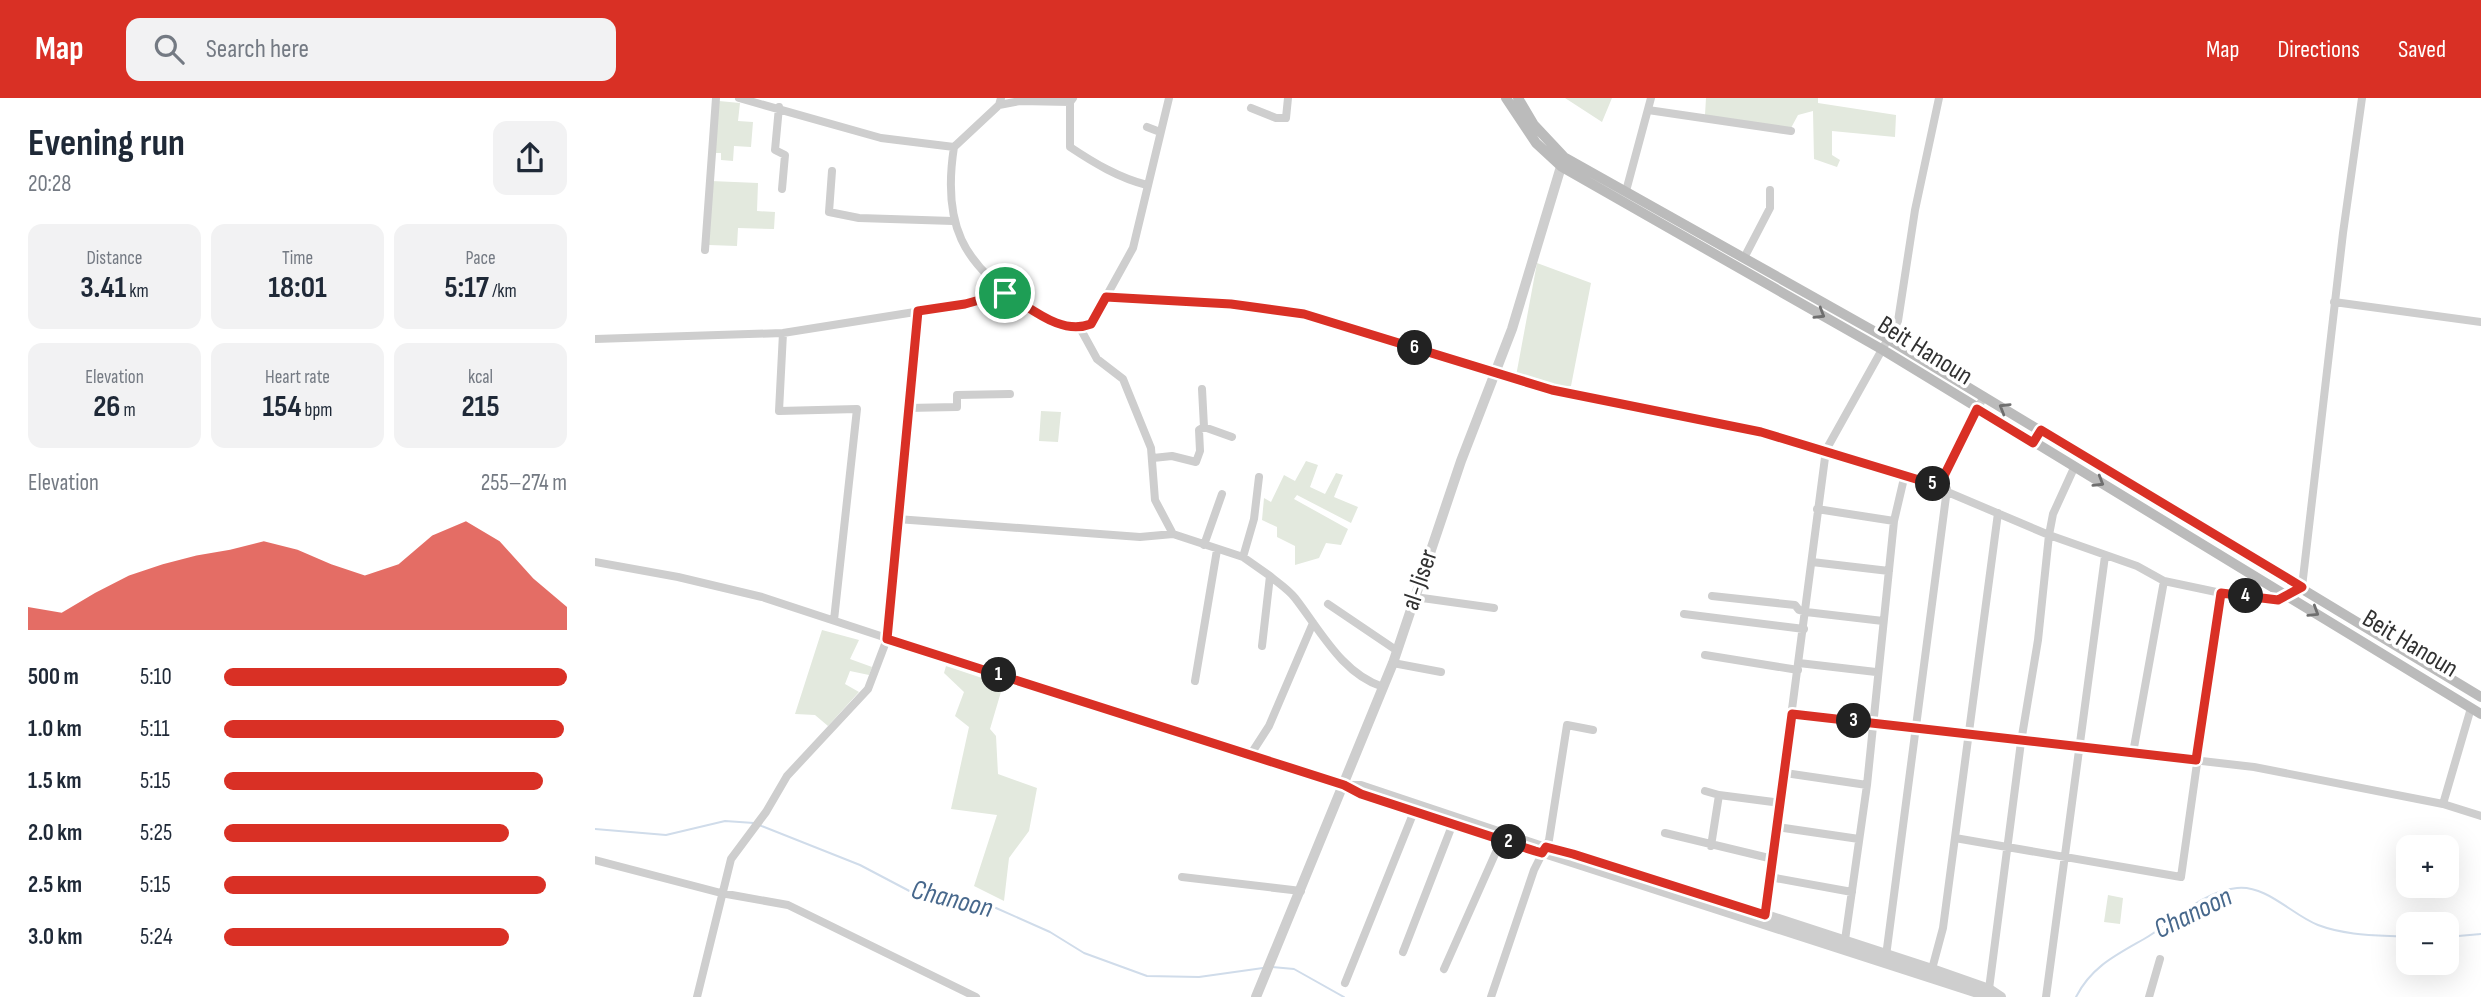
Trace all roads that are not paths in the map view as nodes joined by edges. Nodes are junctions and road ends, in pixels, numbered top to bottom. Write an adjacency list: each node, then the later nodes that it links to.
1 (716, 98): 25 (street)
2 (739, 98): 12 (street)
3 (1169, 98): 16 (street)
4 (1288, 98): 13 (street)
5 (1506, 98): 18 (main road, Beit Hanoun)
6 (1518, 98): 18 (main road, Beit Hanoun)
7 (1939, 98): 35 (street)
8 (2362, 98): 29 (street)
9 (1072, 100): 10 (street); 20 (street)
10 (1000, 101): 17 (street)
11 (1648, 102): 15 (street); 23 (street)
12 (779, 107): 17 (street); 21 (street)
13 (1251, 108)
14 (1147, 127): 16 (street)
15 (1791, 131)
16 (1160, 132): 20 (street)
17 (954, 147): 24 (street)
18 (1563, 162): 23 (main road, Beit Hanoun); 35 (main road, Beit Hanoun, one-way to 35); 36 (street, al-Jiser)
19 (832, 171): 24 (street)
20 (1147, 185): 28 (street)
21 (782, 189)
22 (1770, 190): 26 (street)
23 (1626, 191): 26 (main road, Beit Hanoun)
24 (953, 221): 27 (street)
25 (705, 250)
26 (1744, 258): 35 (main road, Beit Hanoun)
27 (1005, 293): 30 (street); 32 (street)
28 (1106, 297): 32 (street); 36 (street)
29 (2335, 302): 31 (street); 68 (street)
30 (918, 311): 33 (street); 40 (street)
31 (2481, 322)
32 (1080, 328): 47 (street)
33 (783, 333): 34 (street); 77 (street)
34 (596, 336)
35 (1886, 344): 39 (main road, Beit Hanoun); 41 (main road, Beit Hanoun); 46 (street)
36 (1495, 373): 46 (street); 72 (street, al-Jiser)
37 (1202, 389): 42 (street)
38 (1010, 394): 40 (street)
39 (1984, 396): 41 (street); 43 (main road, Beit Hanoun, one-way to 39)
40 (907, 408): 55 (street)
41 (1977, 409): 45 (main road, Beit Hanoun); 51 (street)
42 (1204, 427): 44 (street); 47 (street)
43 (2041, 430): 45 (street); 68 (main road, Beit Hanoun)
44 (1232, 437)
45 (2033, 443): 48 (main road, Beit Hanoun)
46 (1826, 450): 49 (street); 53 (street)
47 (1153, 458): 57 (street)
48 (2074, 468): 58 (street); 70 (main road, Beit Hanoun, one-way to 70)
49 (1905, 474): 51 (street); 56 (street)
50 (1259, 477): 62 (street)
51 (1943, 488): 54 (street); 95 (street)
52 (1222, 494): 59 (street)
53 (1817, 509): 56 (street); 64 (street)
54 (1998, 513): 58 (street); 97 (street)
55 (897, 519): 57 (street); 81 (street)
56 (1894, 521): 65 (street)
57 (1173, 534): 59 (street)
58 (2049, 535): 61 (street); 98 (street)
59 (1204, 545): 60 (street)
60 (1217, 550): 62 (street); 89 (street)
61 (2105, 556): 67 (street); 99 (street)
62 (1243, 557): 66 (street)
63 (595, 562): 77 (street)
64 (1812, 562): 65 (street); 75 (street)
65 (1889, 571): 78 (street)
66 (1270, 576): 79 (street); 82 (street)
67 (2164, 581): 69 (street); 100 (street)
68 (2302, 587): 70 (street); 91 (main road, Beit Hanoun)
69 (2221, 593): 70 (street); 102 (street)
70 (2287, 595): 92 (main road, Beit Hanoun, one-way to 92)
71 (1712, 596): 75 (street)
72 (1415, 597): 74 (street); 83 (street, al-Jiser)
73 (1328, 604): 83 (street)
74 (1494, 608)
75 (1806, 612): 78 (street); 80 (street)
76 (1684, 614): 80 (street)
77 (834, 620): 81 (street)
78 (1883, 621): 88 (street)
79 (1313, 623): 90 (street); 101 (street)
80 (1804, 629): 86 (street)
81 (887, 639): 101 (street); 129 (street)
82 (1262, 646)
83 (1396, 650): 85 (street, al-Jiser)
84 (1705, 655): 86 (street)
85 (1393, 663): 87 (street); 90 (street, al-Jiser)
86 (1799, 667): 88 (street); 93 (street)
87 (1441, 672)
88 (1876, 672): 94 (street)
89 (1195, 681)
90 (1383, 687): 104 (street, al-Jiser)
91 (2481, 697)
92 (2476, 711): 109 (street)
93 (1792, 714): 94 (street); 103 (street)
94 (1874, 723): 95 (street); 105 (street)
95 (1918, 729): 97 (street); 133 (street)
96 (1593, 730): 120 (street)
97 (1968, 735): 98 (street); 116 (street)
98 (2021, 742): 99 (street); 119 (street)
99 (2081, 748): 100 (street); 122 (street)
100 (2133, 752): 102 (street)
101 (1249, 757): 104 (street)
102 (2196, 760): 109 (street); 122 (street)
103 (1785, 773): 105 (street); 108 (street)
104 (1344, 785): 110 (street); 127 (street, al-Jiser)
105 (1867, 785): 117 (street)
106 (1705, 791): 107 (street)
107 (1719, 795): 108 (street); 118 (street)
108 (1781, 803): 113 (street)
109 (2443, 804): 111 (street)
110 (1419, 808): 112 (street); 137 (street)
111 (2481, 816)
112 (1455, 820): 115 (street); 132 (street)
113 (1777, 827): 117 (street); 121 (street)
114 (1665, 833): 118 (street)
115 (1503, 835): 120 (street); 135 (street)
116 (1955, 838): 119 (street); 136 (street)
117 (1859, 839): 128 (street)
118 (1711, 846): 121 (street)
119 (2008, 848): 122 (street); 138 (street)
120 (1544, 850): 124 (street); 138 (street); 142 (street)
121 (1773, 859): 126 (street)
122 (2064, 859): 144 (street)
123 (595, 860): 129 (street)
124 (1619, 867): 130 (street)
125 (1182, 877): 127 (street)
126 (1770, 877): 128 (street); 130 (street)
127 (1301, 891): 141 (street, al-Jiser)
128 (1852, 892): 131 (street)
129 (721, 893): 139 (street); 140 (street)
130 (1765, 915): 131 (street)
131 (1845, 940): 133 (street)
132 (1403, 952)
133 (1887, 956): 136 (street)
134 (2159, 959): 145 (street)
135 (1444, 969)
136 (1932, 969): 138 (street)
137 (1345, 983)
138 (1990, 993): 143 (street)
139 (697, 997)
140 (976, 997)
141 (1256, 997)
142 (1492, 997)
143 (2001, 997)
144 (2046, 997)
145 (2149, 997)

